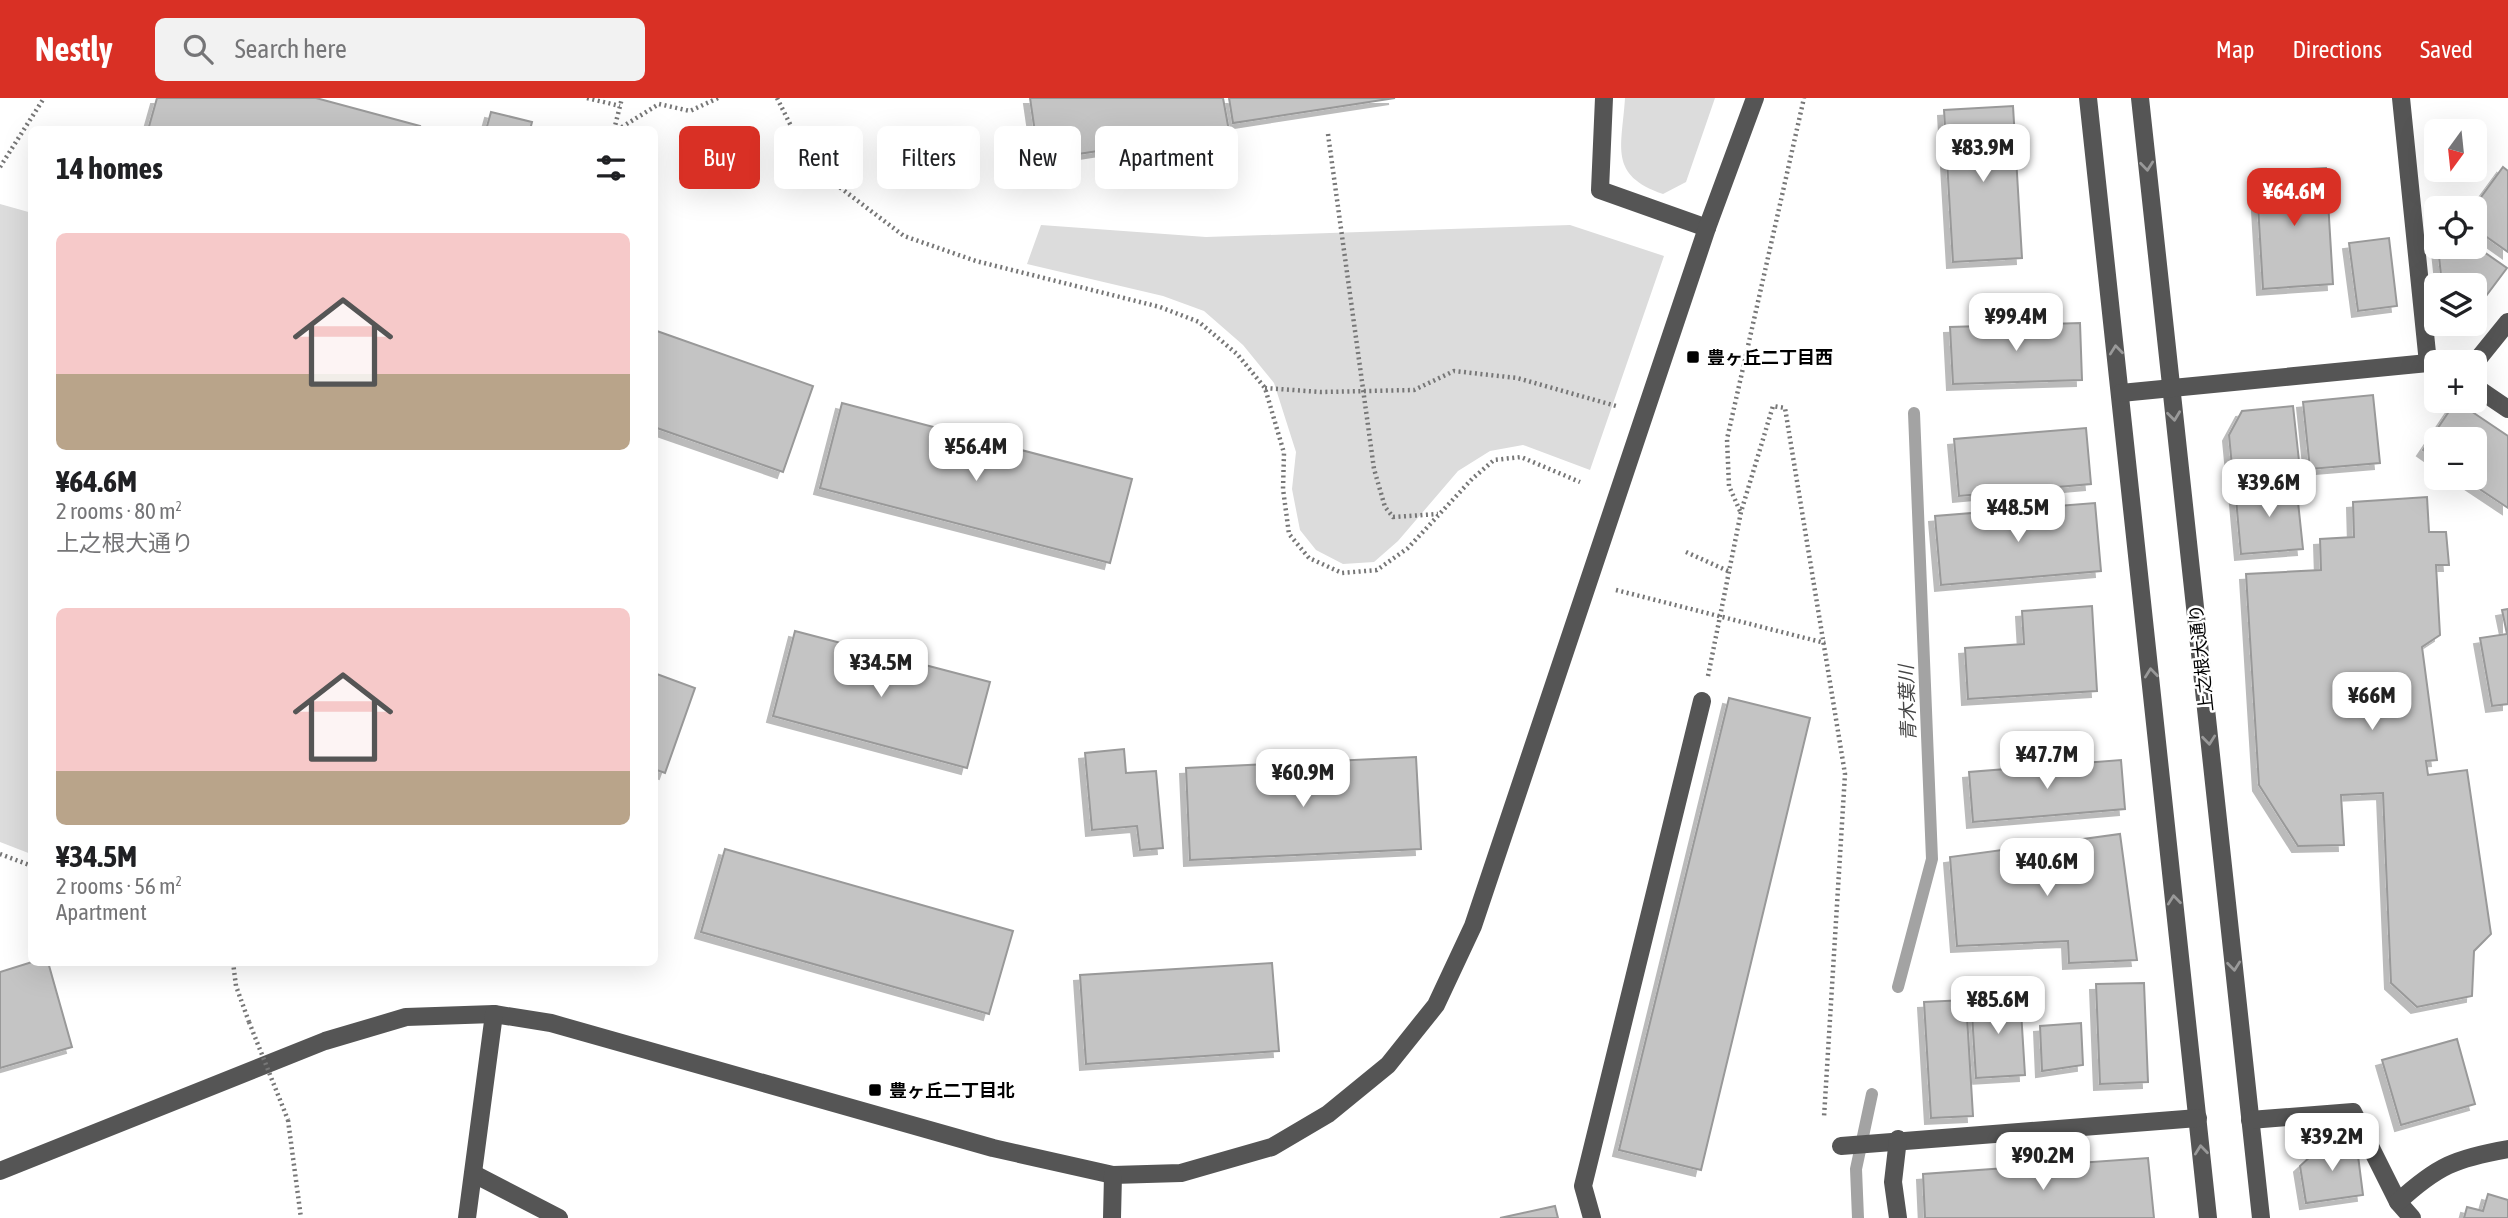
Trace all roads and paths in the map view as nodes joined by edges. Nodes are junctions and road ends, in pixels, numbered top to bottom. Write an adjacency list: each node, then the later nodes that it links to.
1 (44, 98): 18 (path)
2 (587, 98): 14 (path)
3 (622, 98): 14 (path)
4 (656, 98): 13 (path)
5 (718, 98): 13 (path)
6 (777, 98): 24 (path)
7 (1604, 98): 19 (street)
8 (1755, 98): 19 (street)
9 (1804, 98): 32 (path)
10 (2088, 98): 27 (street, one-way to 10)
11 (2140, 98): 25 (street, 上之根大通り, one-way to 25)
12 (2400, 98): 21 (street)
13 (659, 104): 16 (path)
14 (620, 106): 15 (path)
15 (617, 126)
16 (623, 126)
17 (1328, 134): 26 (path)
18 (0, 167)
19 (1707, 228): 52 (street)
20 (2508, 322): 22 (street)
21 (2430, 350)
22 (2485, 350)
23 (2424, 366): 25 (street)
24 (1265, 388): 26 (path); 33 (path)
25 (2171, 388): 27 (street); 46 (street, 上之根大通り, one-way to 46)
26 (1365, 390): 29 (path); 33 (path)
27 (2121, 393): 45 (street, one-way to 27)
28 (2487, 395): 30 (street)
29 (1622, 408)
30 (2508, 409)
31 (1580, 481): 33 (path)
32 (1741, 512): 35 (path); 38 (path)
33 (1439, 514)
34 (1686, 552): 35 (path)
35 (1728, 571): 37 (path)
36 (1616, 590): 37 (path)
37 (1721, 616): 38 (path); 39 (path)
38 (1825, 643): 44 (path)
39 (1702, 701): 58 (street)
40 (0, 854): 41 (path)
41 (28, 864)
42 (234, 966): 54 (path, bridge)
43 (494, 1014): 50 (street); 51 (street); 52 (street)
44 (1824, 1117)
45 (2198, 1118): 47 (street); 60 (street, one-way to 45)
46 (2250, 1120): 53 (street); 61 (street, 上之根大通り)
47 (1890, 1140): 48 (street); 59 (street)
48 (1841, 1146)
49 (2508, 1149): 53 (street)
50 (0, 1171)
51 (474, 1174): 55 (street); 56 (street)
52 (1114, 1175): 57 (street)
53 (2398, 1202): 62 (street)
54 (301, 1218)
55 (467, 1218)
56 (559, 1218)
57 (1112, 1218)
58 (1592, 1218)
59 (1898, 1218)
60 (2208, 1218)
61 (2261, 1218)
62 (2412, 1218)

